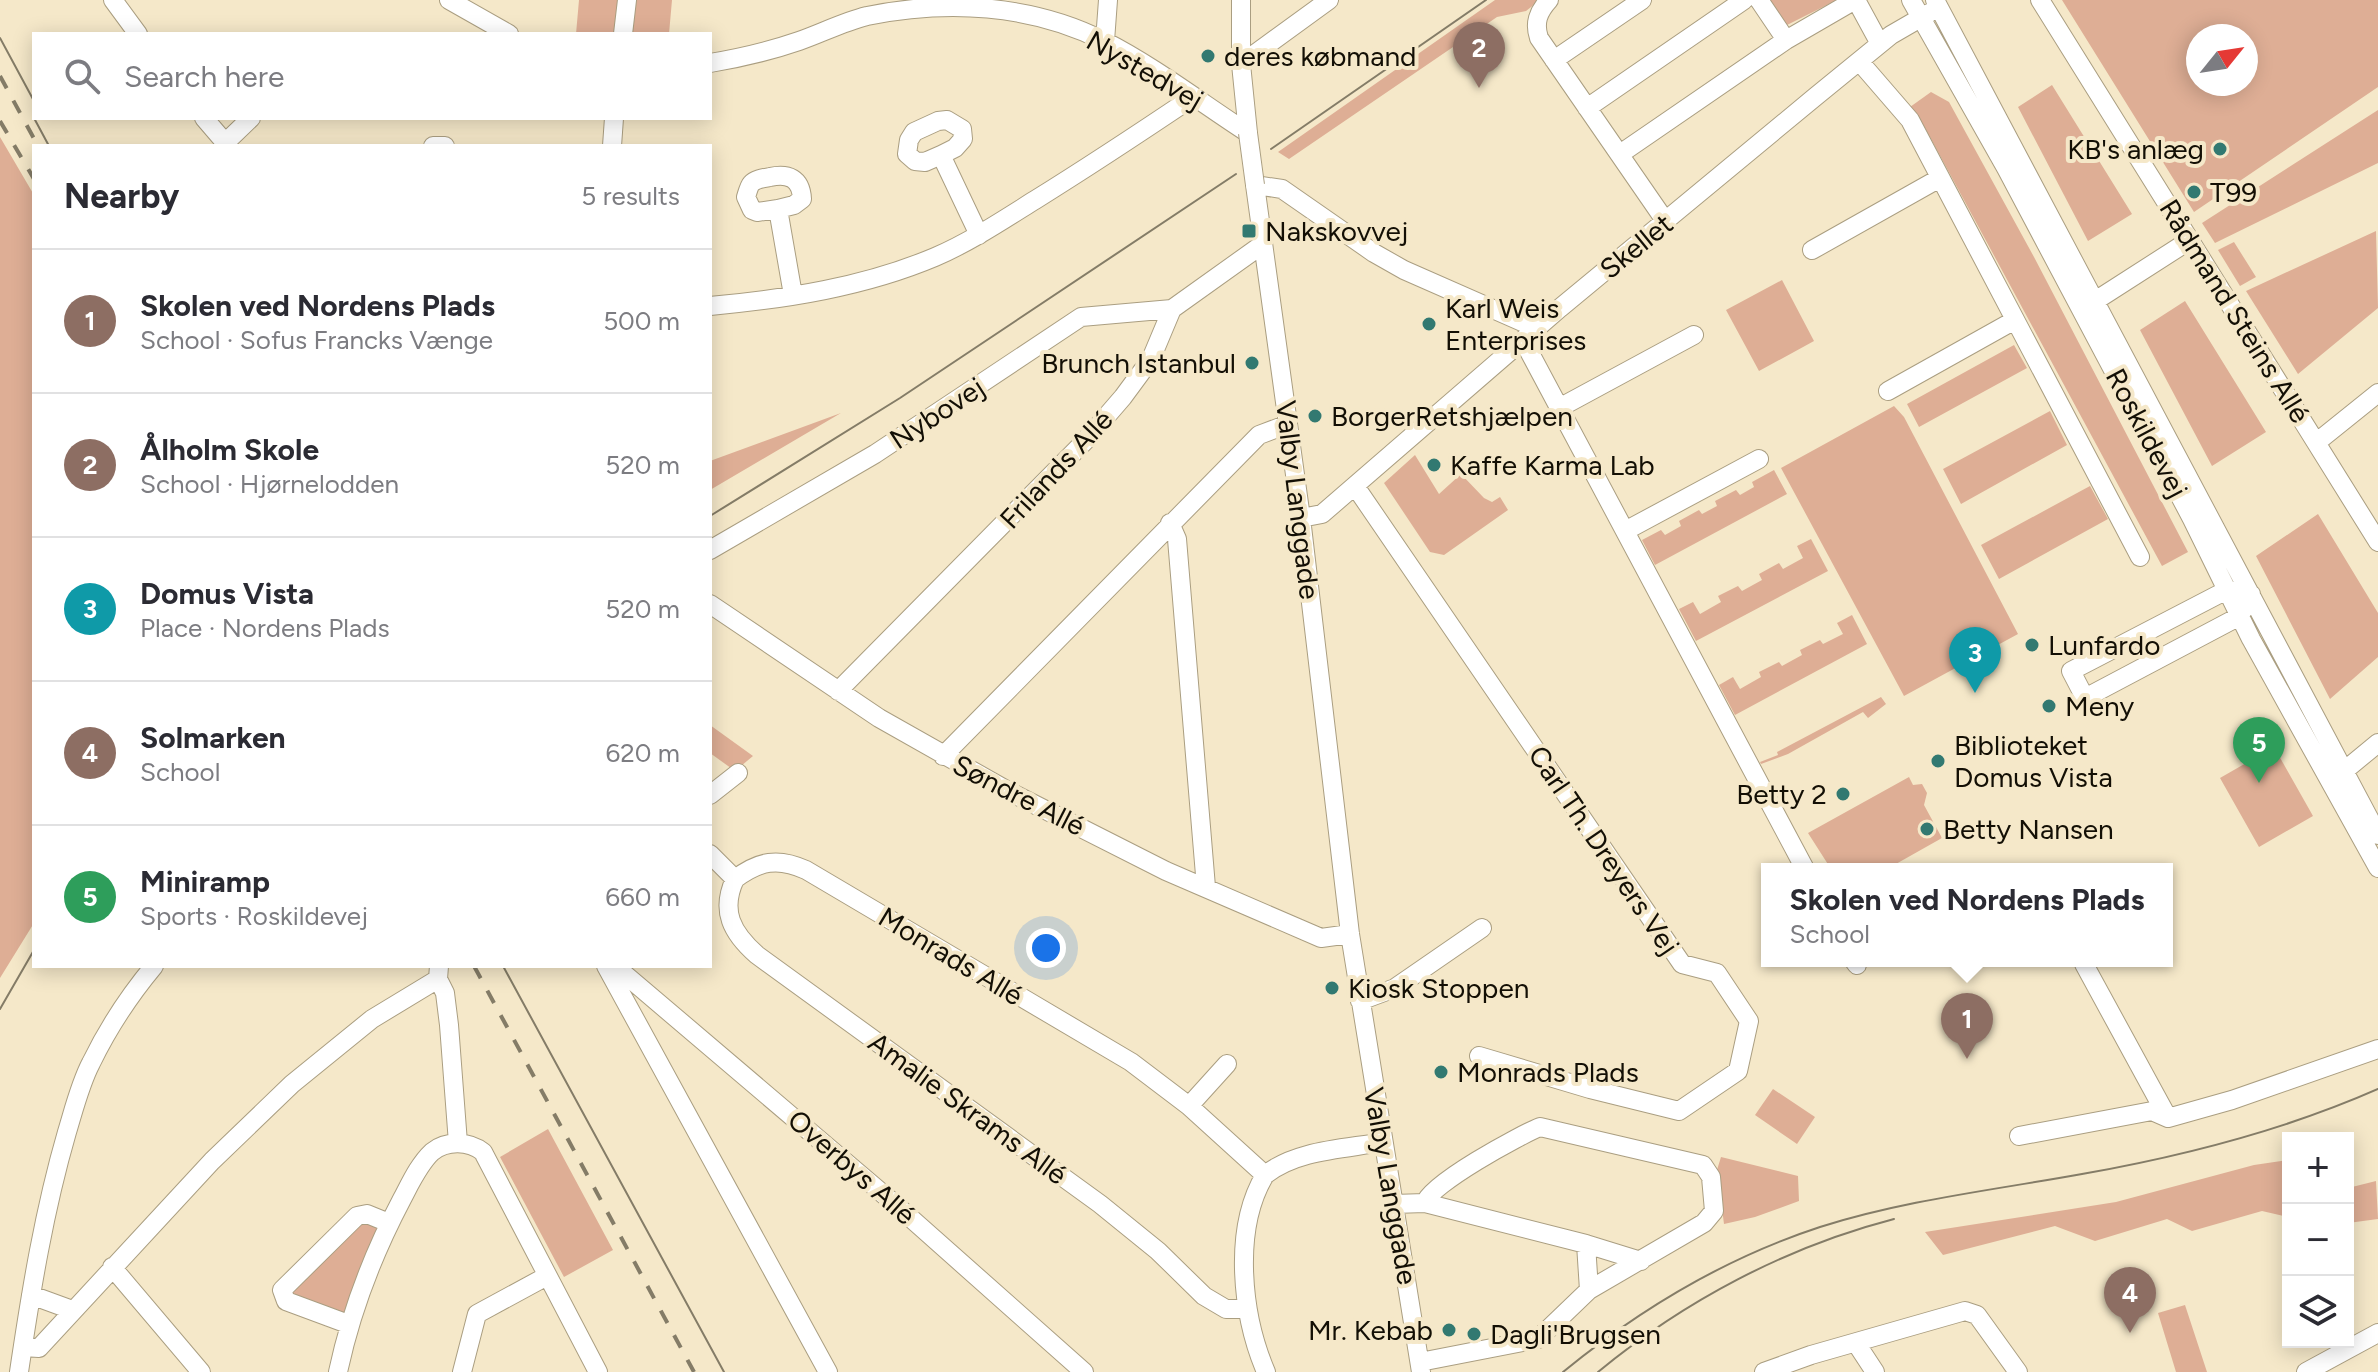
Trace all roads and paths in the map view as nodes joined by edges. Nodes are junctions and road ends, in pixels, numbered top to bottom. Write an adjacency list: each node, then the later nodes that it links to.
1 (113, 0): 17 (street)
2 (449, 0): 18 (street)
3 (627, 0): 19 (street)
4 (1108, 0): 21 (street)
5 (1241, 0): 26 (street, Valby Langgade)
6 (1329, 0): 26 (street)
7 (1549, 0): 23 (street)
8 (1642, 0): 23 (street)
9 (1744, 0): 28 (street)
10 (1759, 0): 20 (street)
11 (1856, 0): 20 (street); 22 (street)
12 (1911, 0): 16 (street, Roskildevej)
13 (2040, 0): 42 (street, Rådmand Steins Allé)
14 (971, 2): 21 (street, Nystedvej); 25 (street, Nystedvej)
15 (1937, 4): 16 (street, Skellet); 46 (street, Roskildevej)
16 (1920, 18): 22 (street, Skellet); 65 (street, Roskildevej)
17 (137, 32)
18 (505, 32)
19 (623, 32)
20 (1786, 40): 35 (street)
21 (1105, 41): 27 (street, Nystedvej)
22 (1880, 44): 24 (street, Skellet)
23 (1554, 60): 28 (street)
24 (1859, 61): 37 (street); 40 (street, Skellet)
25 (712, 63)
26 (1241, 64): 32 (street, Valby Langgade)
27 (1193, 97): 32 (street, Nystedvej); 41 (street)
28 (1587, 108): 35 (street)
29 (206, 120): 33 (street)
30 (249, 120): 33 (street)
31 (614, 120): 34 (street)
32 (1248, 133): 38 (street, Valby Langgade, bridge)
33 (227, 144)
34 (612, 144)
35 (1620, 154): 40 (street)
36 (941, 155): 41 (street)
37 (1940, 178): 44 (street); 49 (street)
38 (1255, 185): 43 (street, Valby Langgade); 50 (street)
39 (778, 209): 45 (street)
40 (1666, 222): 50 (street, Skellet)
41 (979, 235): 45 (street)
42 (2190, 240): 46 (street); 56 (street, Rådmand Steins Allé)
43 (1263, 244): 48 (street); 55 (street, Valby Langgade)
44 (1812, 250)
45 (793, 295): 47 (street)
46 (2095, 301): 66 (street, Roskildevej)
47 (712, 306)
48 (1172, 309): 63 (street, Nybovej); 69 (street, Frilands Allé)
49 (2015, 320): 52 (street); 64 (street)
50 (1529, 334): 54 (street); 58 (street, Skellet)
51 (1694, 335): 54 (street)
52 (1888, 391)
53 (2378, 393): 56 (street)
54 (1559, 408): 61 (street)
55 (1288, 424): 59 (street, Valby Langgade); 60 (street)
56 (2317, 442): 62 (street, Rådmand Steins Allé)
57 (1759, 459): 61 (street)
58 (1355, 486): 59 (street, Skellet); 90 (street, Carl Th. Dreyers Vej)
59 (1301, 518): 82 (street, Valby Langgade)
60 (1170, 523): 71 (street); 80 (street)
61 (1625, 531): 77 (street)
62 (2378, 542)
63 (712, 549)
64 (2140, 557)
65 (2227, 590): 66 (street); 68 (street, Roskildevej); 68 (street)
66 (2251, 594): 68 (street); 72 (street, Roskildevej)
67 (712, 605): 69 (street, Søndre Allé)
68 (2240, 616): 78 (street, Roskildevej)
69 (838, 691): 71 (street, Søndre Allé)
70 (2378, 743): 72 (street)
71 (943, 756): 80 (street, Søndre Allé)
72 (2344, 771): 75 (street, Roskildevej)
73 (738, 773): 74 (street)
74 (712, 793)
75 (2378, 835)
76 (712, 856): 79 (street)
77 (1802, 863)
78 (2378, 868)
79 (735, 879): 92 (street, Monrads Allé); 107 (street, Amalie Skrams Allé)
80 (1206, 887): 82 (street, Søndre Allé)
81 (1482, 928): 88 (street)
82 (1350, 934): 88 (street, Valby Langgade)
83 (2086, 967): 93 (street)
84 (152, 968): 106 (street)
85 (607, 968): 113 (street)
86 (617, 968): 122 (street, Overbys Allé)
87 (439, 973): 96 (street); 103 (street)
88 (1360, 1001): 95 (street, Valby Langgade)
89 (2378, 1049): 93 (street)
90 (1479, 1056)
91 (1227, 1064): 92 (street)
92 (1189, 1106): 97 (street, Monrads Allé)
93 (2168, 1118): 94 (street)
94 (2019, 1136)
95 (1383, 1142): 97 (street); 99 (street, Valby Langgade)
96 (458, 1143): 100 (street); 104 (street)
97 (1265, 1175): 107 (street)
98 (1425, 1203): 99 (street); 101 (street); 102 (street)
99 (1394, 1204): 114 (street, Valby Langgade)
100 (389, 1223): 109 (street); 109 (street)
101 (1586, 1244): 102 (street); 105 (street)
102 (1641, 1261): 105 (street)
103 (112, 1267): 108 (street); 116 (street)
104 (547, 1276): 118 (street); 119 (street)
105 (1589, 1290): 114 (street)
106 (31, 1295): 108 (street); 112 (street)
107 (1246, 1309): 123 (street)
108 (72, 1310): 112 (street)
109 (348, 1324): 117 (street)
110 (2378, 1333): 127 (street)
111 (1856, 1343): 124 (street); 125 (street); 126 (street)
112 (23, 1347): 115 (street)
113 (816, 1350): 120 (street); 121 (street)
114 (1421, 1367)
115 (19, 1372)
116 (201, 1372)
117 (338, 1372)
118 (462, 1372)
119 (598, 1372)
120 (828, 1372)
121 (842, 1372)
122 (1084, 1372)
123 (1266, 1372)
124 (1764, 1372)
125 (1875, 1372)
126 (2018, 1372)
127 (2306, 1372)

